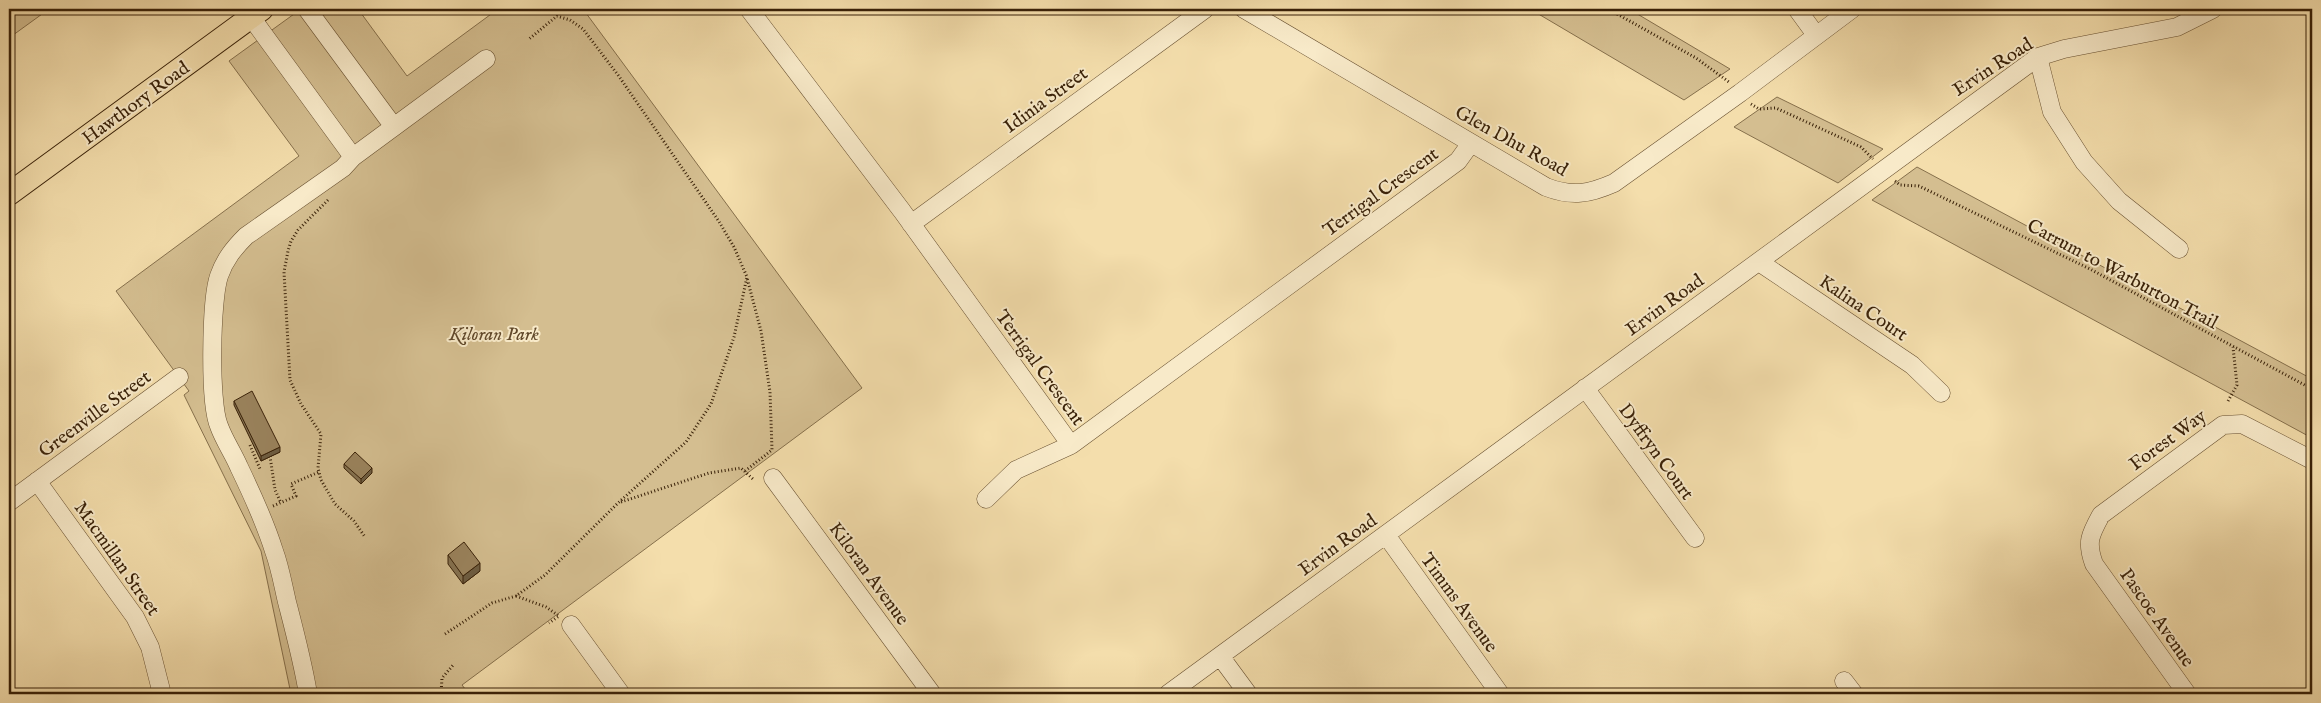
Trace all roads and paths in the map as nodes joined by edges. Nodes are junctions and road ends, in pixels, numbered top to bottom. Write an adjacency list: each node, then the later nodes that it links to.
1 (307, 9): 16 (street)
2 (749, 9): 23 (street, Terrigal Crescent)
3 (1205, 9): 23 (street, Idinia Street)
4 (1244, 9): 17 (street, Glen Dhu Road)
5 (1608, 9): 14 (path)
6 (1797, 9): 10 (street)
7 (1852, 9): 10 (street, Glen Dhu Road)
8 (2213, 9): 12 (street, Ervin Road)
9 (256, 13): 19 (street); 21 (main road, Hawthory Road)
10 (1816, 35): 14 (street, Glen Dhu Road)
11 (529, 39): 26 (path)
12 (2038, 57): 24 (street); 25 (street, Ervin Road)
13 (486, 59): 16 (street)
14 (1740, 93): 17 (street, Glen Dhu Road)
15 (1759, 108): 18 (path)
16 (394, 127): 19 (street)
17 (1471, 143): 33 (street, Terrigal Crescent)
18 (1861, 148)
19 (354, 157): 57 (street)
20 (1919, 186): 27 (path, Carrum to Warburton Trail)
21 (9, 194)
22 (303, 224): 37 (path)
23 (911, 224): 33 (street, Terrigal Crescent)
24 (2180, 249)
25 (1759, 262): 29 (street, Ervin Road); 31 (street, Kalina Court)
26 (747, 278): 36 (path); 44 (path)
27 (2233, 347): 30 (path, Carrum to Warburton Trail); 32 (path)
28 (179, 377): 40 (street, Greenville Street)
29 (1585, 388): 46 (street, Ervin Road); 48 (street, Dyffryn Court)
30 (2312, 389)
31 (1940, 393)
32 (2228, 401)
33 (1071, 445): 41 (street)
34 (270, 456): 43 (path)
35 (2312, 460): 49 (street, Forest Way)
36 (745, 471): 39 (path); 44 (path)
37 (319, 472): 43 (path); 47 (path)
38 (773, 478): 60 (street, Kiloran Avenue)
39 (753, 479)
40 (37, 481): 42 (street, Greenville Street); 56 (street, Macmillan Street)
41 (986, 500)
42 (9, 502)
43 (281, 503): 45 (path)
44 (618, 503): 50 (path)
45 (270, 508)
46 (1386, 535): 54 (street, Ervin Road); 63 (street, Timms Avenue)
47 (365, 537)
48 (1695, 538)
49 (2094, 564): 64 (street, Pascoe Avenue)
50 (516, 596): 51 (path); 53 (path)
51 (549, 623)
52 (571, 625): 59 (street)
53 (446, 634)
54 (1220, 656): 61 (street, Ervin Road); 62 (street)
55 (454, 664): 58 (path)
56 (162, 694)
57 (308, 694)
58 (441, 694)
59 (622, 694)
60 (932, 694)
61 (1168, 694)
62 (1248, 694)
63 (1500, 694)
64 (2187, 694)

